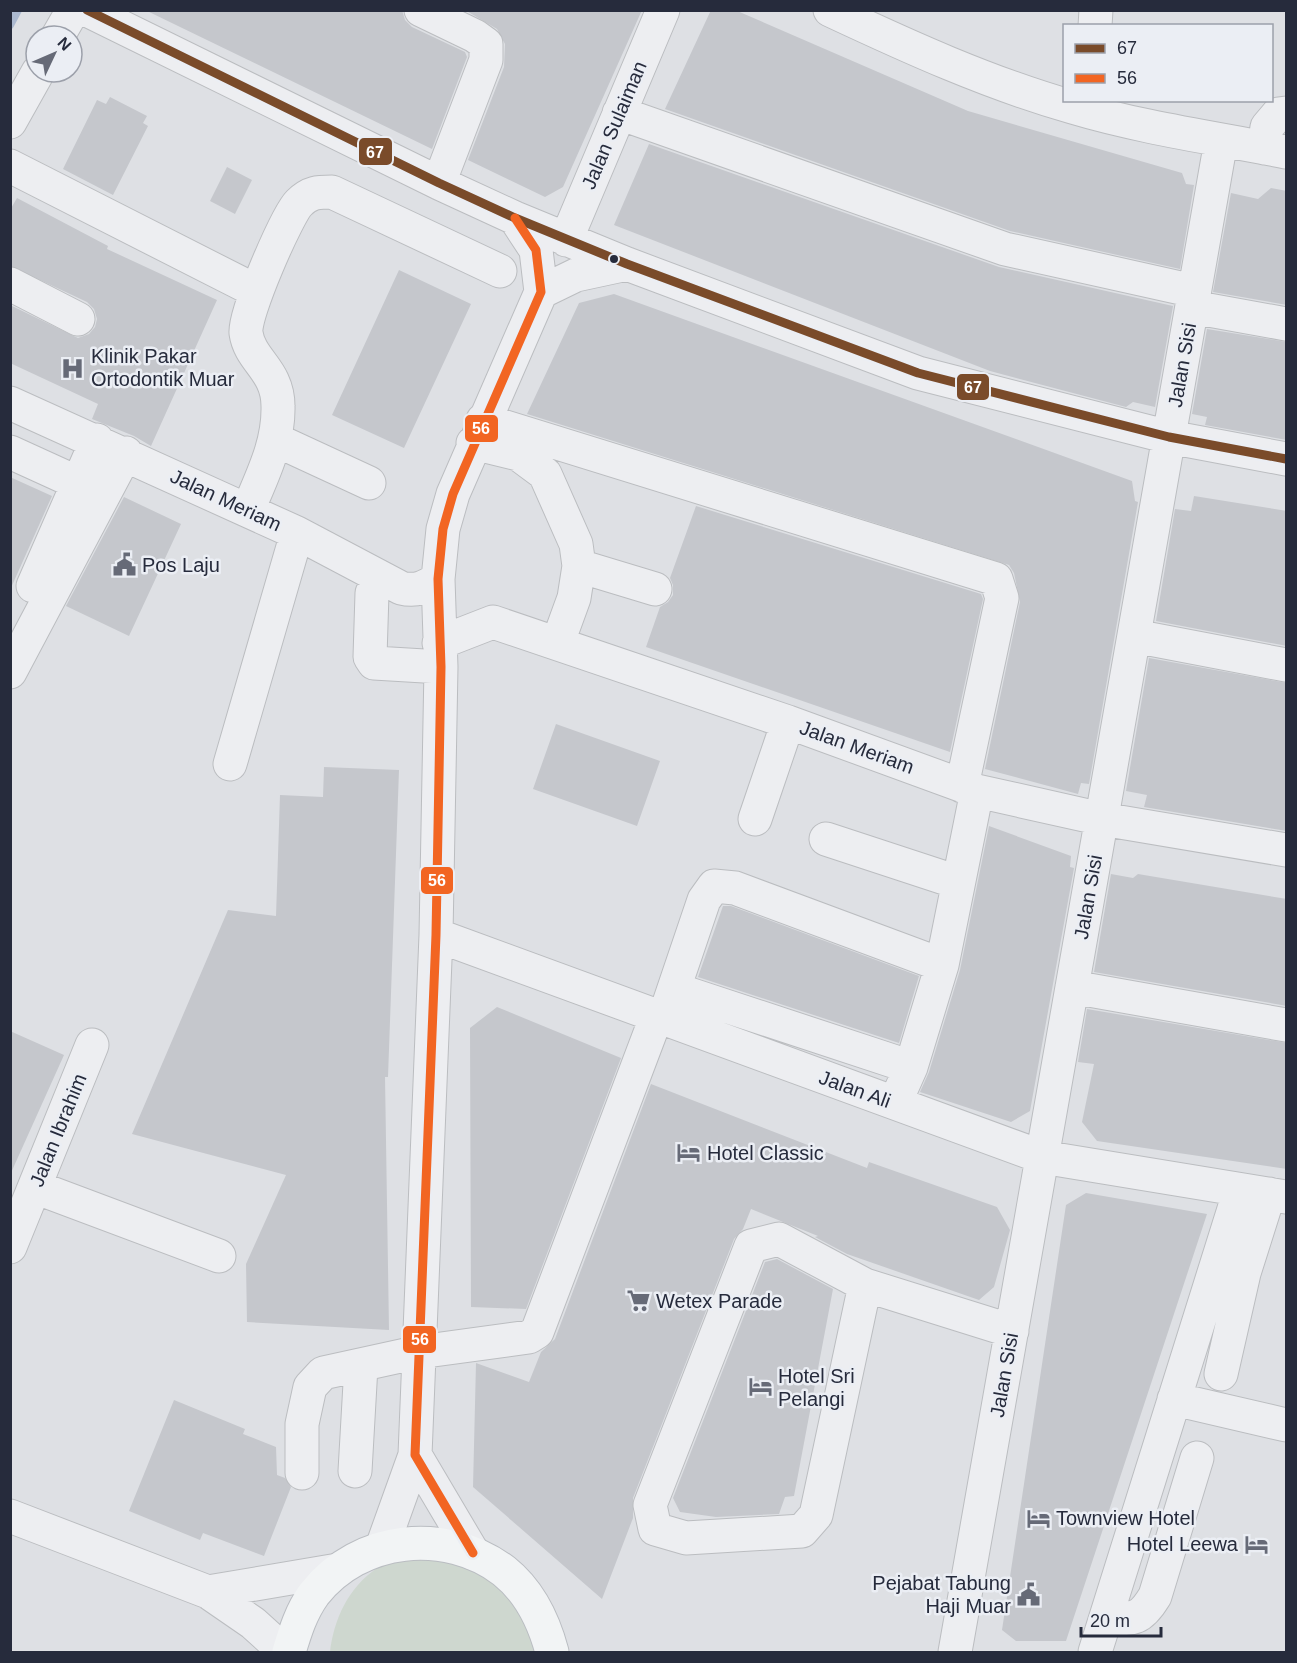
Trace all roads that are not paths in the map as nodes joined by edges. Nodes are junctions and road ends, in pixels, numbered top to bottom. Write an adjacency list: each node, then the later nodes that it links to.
1 (73, 10): 6 (street)
2 (87, 10): 16 (street)
3 (421, 10): 16 (street)
4 (663, 10): 10 (street, Jalan Sulaiman)
5 (830, 10): 8 (street)
6 (65, 24)
7 (31, 84): 12 (street)
8 (1063, 101)
9 (1073, 104): 13 (street)
10 (619, 113): 18 (street, Jalan Sulaiman); 24 (street)
11 (1287, 113): 14 (street)
12 (10, 122)
13 (1221, 141): 14 (street); 24 (street, Jalan Sisi)
14 (1276, 150)
15 (10, 166): 22 (street)
16 (439, 183): 17 (street)
17 (515, 218): 18 (street); 23 (street)
18 (566, 240): 19 (street)
19 (627, 264): 23 (street); 29 (street)
20 (500, 271): 22 (street)
21 (10, 284): 25 (street)
22 (256, 291): 30 (street)
23 (541, 292): 28 (street)
24 (1193, 299): 26 (street); 29 (street, Jalan Sisi)
25 (78, 319)
26 (1287, 324)
27 (10, 402): 31 (street, Jalan Meriam)
28 (478, 432): 38 (street); 39 (street); 50 (street)
29 (1169, 437): 33 (street); 43 (street, Jalan Sisi)
30 (276, 440): 35 (street); 36 (street)
31 (111, 447): 34 (street); 36 (street, Jalan Meriam); 47 (street)
32 (10, 452): 34 (street)
33 (1287, 459)
34 (78, 483): 42 (street)
35 (369, 483)
36 (248, 510): 37 (street, Jalan Meriam)
37 (297, 533): 39 (street, Jalan Meriam); 49 (street)
38 (579, 566): 40 (street); 44 (street)
39 (438, 579): 45 (street)
40 (655, 589)
41 (372, 593): 45 (street)
42 (10, 622)
43 (1134, 636): 46 (street); 52 (street, Jalan Sisi)
44 (558, 642): 45 (street, Jalan Meriam); 48 (street, Jalan Meriam)
45 (440, 655): 56 (street)
46 (1287, 665)
47 (10, 672)
48 (788, 722): 50 (street, Jalan Meriam); 51 (street)
49 (230, 764)
50 (969, 789): 52 (street, Jalan Meriam); 55 (street)
51 (754, 819)
52 (1102, 819): 54 (street, Jalan Meriam); 58 (street, Jalan Sisi)
53 (826, 839): 55 (street)
54 (1287, 850)
55 (957, 882): 57 (street)
56 (436, 935): 59 (street, Jalan Ali); 71 (street)
57 (942, 965): 59 (street); 62 (street)
58 (1072, 987): 60 (street); 64 (street, Jalan Sisi)
59 (665, 1007): 62 (street); 63 (street, Jalan Ali); 71 (street)
60 (1287, 1025)
61 (92, 1045): 65 (street, Jalan Ibrahim)
62 (911, 1067): 63 (street)
63 (895, 1103): 64 (street, Jalan Ali)
64 (1042, 1157): 66 (street, Jalan Ali); 70 (street, Jalan Sisi)
65 (34, 1187): 67 (street, Jalan Ibrahim); 68 (street)
66 (1265, 1194): 73 (street); 74 (street)
67 (10, 1247)
68 (219, 1256)
69 (865, 1285): 69 (street); 70 (street)
70 (1012, 1331): 89 (street, Jalan Sisi)
71 (419, 1352): 72 (street); 76 (street)
72 (361, 1366): 78 (street); 79 (street)
73 (1221, 1374)
74 (1174, 1399): 75 (street); 85 (street)
75 (1287, 1425)
76 (415, 1455): 81 (street); 82 (street)
77 (1197, 1458): 85 (street)
78 (355, 1471)
79 (302, 1473)
80 (10, 1516): 84 (street)
81 (382, 1547): 82 (main road); 83 (main road)
82 (473, 1553): 86 (main road)
83 (338, 1570): 84 (street); 87 (main road)
84 (208, 1592): 87 (street)
85 (1106, 1618): 90 (street)
86 (549, 1641): 88 (main road)
87 (287, 1653)
88 (577, 1653)
89 (955, 1653)
90 (1095, 1653)

